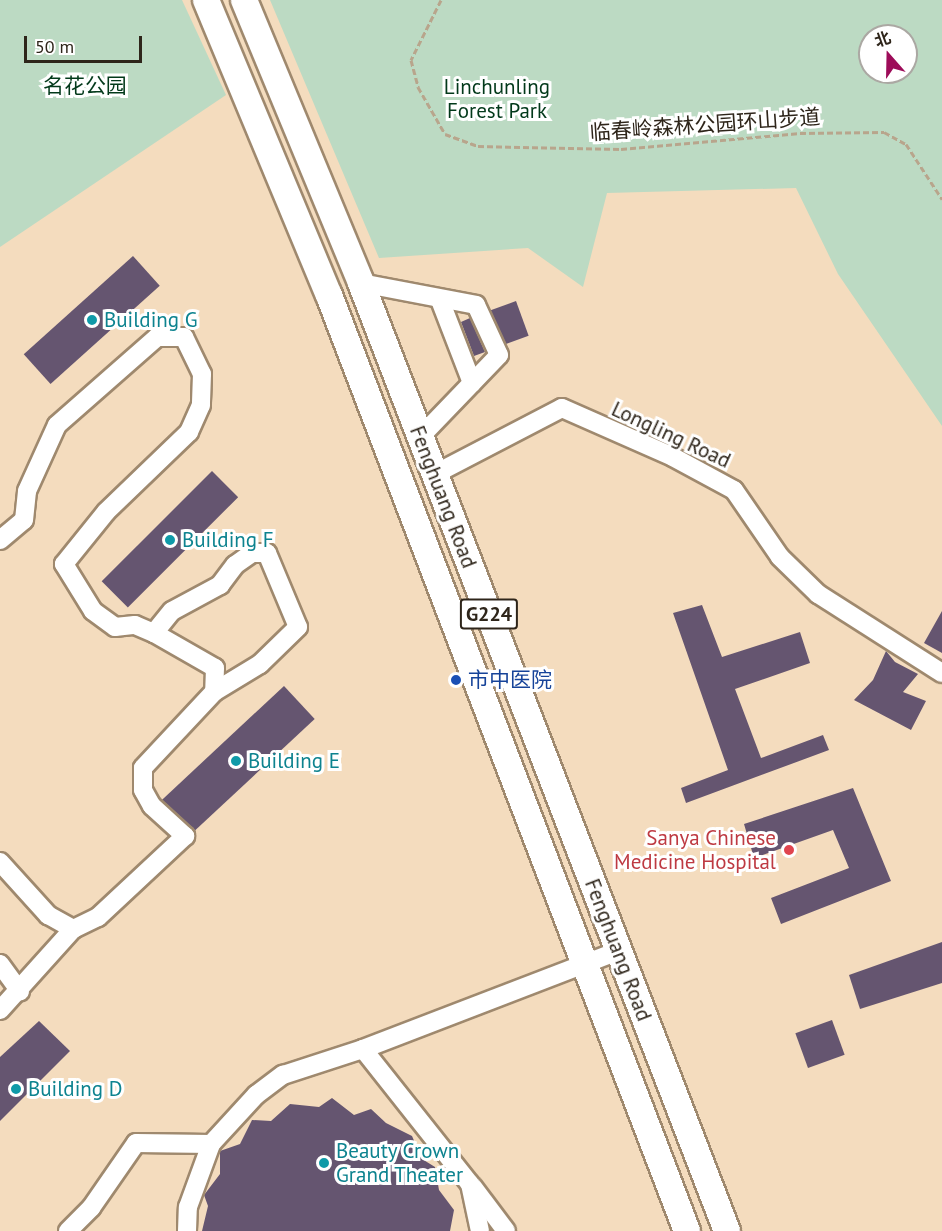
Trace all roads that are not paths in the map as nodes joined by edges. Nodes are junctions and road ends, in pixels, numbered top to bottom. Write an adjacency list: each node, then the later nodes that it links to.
1 (206, 0): 4 (highway, Fenghuang Road / G224)
2 (244, 0): 3 (highway, Fenghuang Road / G224)
3 (361, 283): 4 (highway); 5 (street); 7 (highway, Fenghuang Road / G224)
4 (329, 295): 17 (highway, Fenghuang Road / G224)
5 (440, 300): 6 (street); 6 (street)
6 (472, 383): 7 (street)
7 (420, 437): 8 (highway, Fenghuang Road / G224)
8 (435, 474): 11 (street, Longling Road); 15 (highway, Fenghuang Road / G224)
9 (0, 540): 10 (street)
10 (154, 633): 12 (street); 12 (street)
11 (942, 673)
12 (214, 692): 14 (street)
13 (0, 862): 14 (street)
14 (73, 929): 18 (street)
15 (618, 951): 17 (street); 28 (highway, Fenghuang Road / G224)
16 (0, 964): 18 (street)
17 (583, 965): 20 (street); 27 (highway, Fenghuang Road / G224)
18 (20, 992): 19 (street)
19 (0, 1010)
20 (363, 1048): 21 (street); 22 (street)
21 (211, 1144): 23 (street); 24 (street)
22 (470, 1184): 25 (street); 26 (street)
23 (68, 1231)
24 (187, 1231)
25 (480, 1231)
26 (506, 1231)
27 (687, 1231)
28 (727, 1231)

